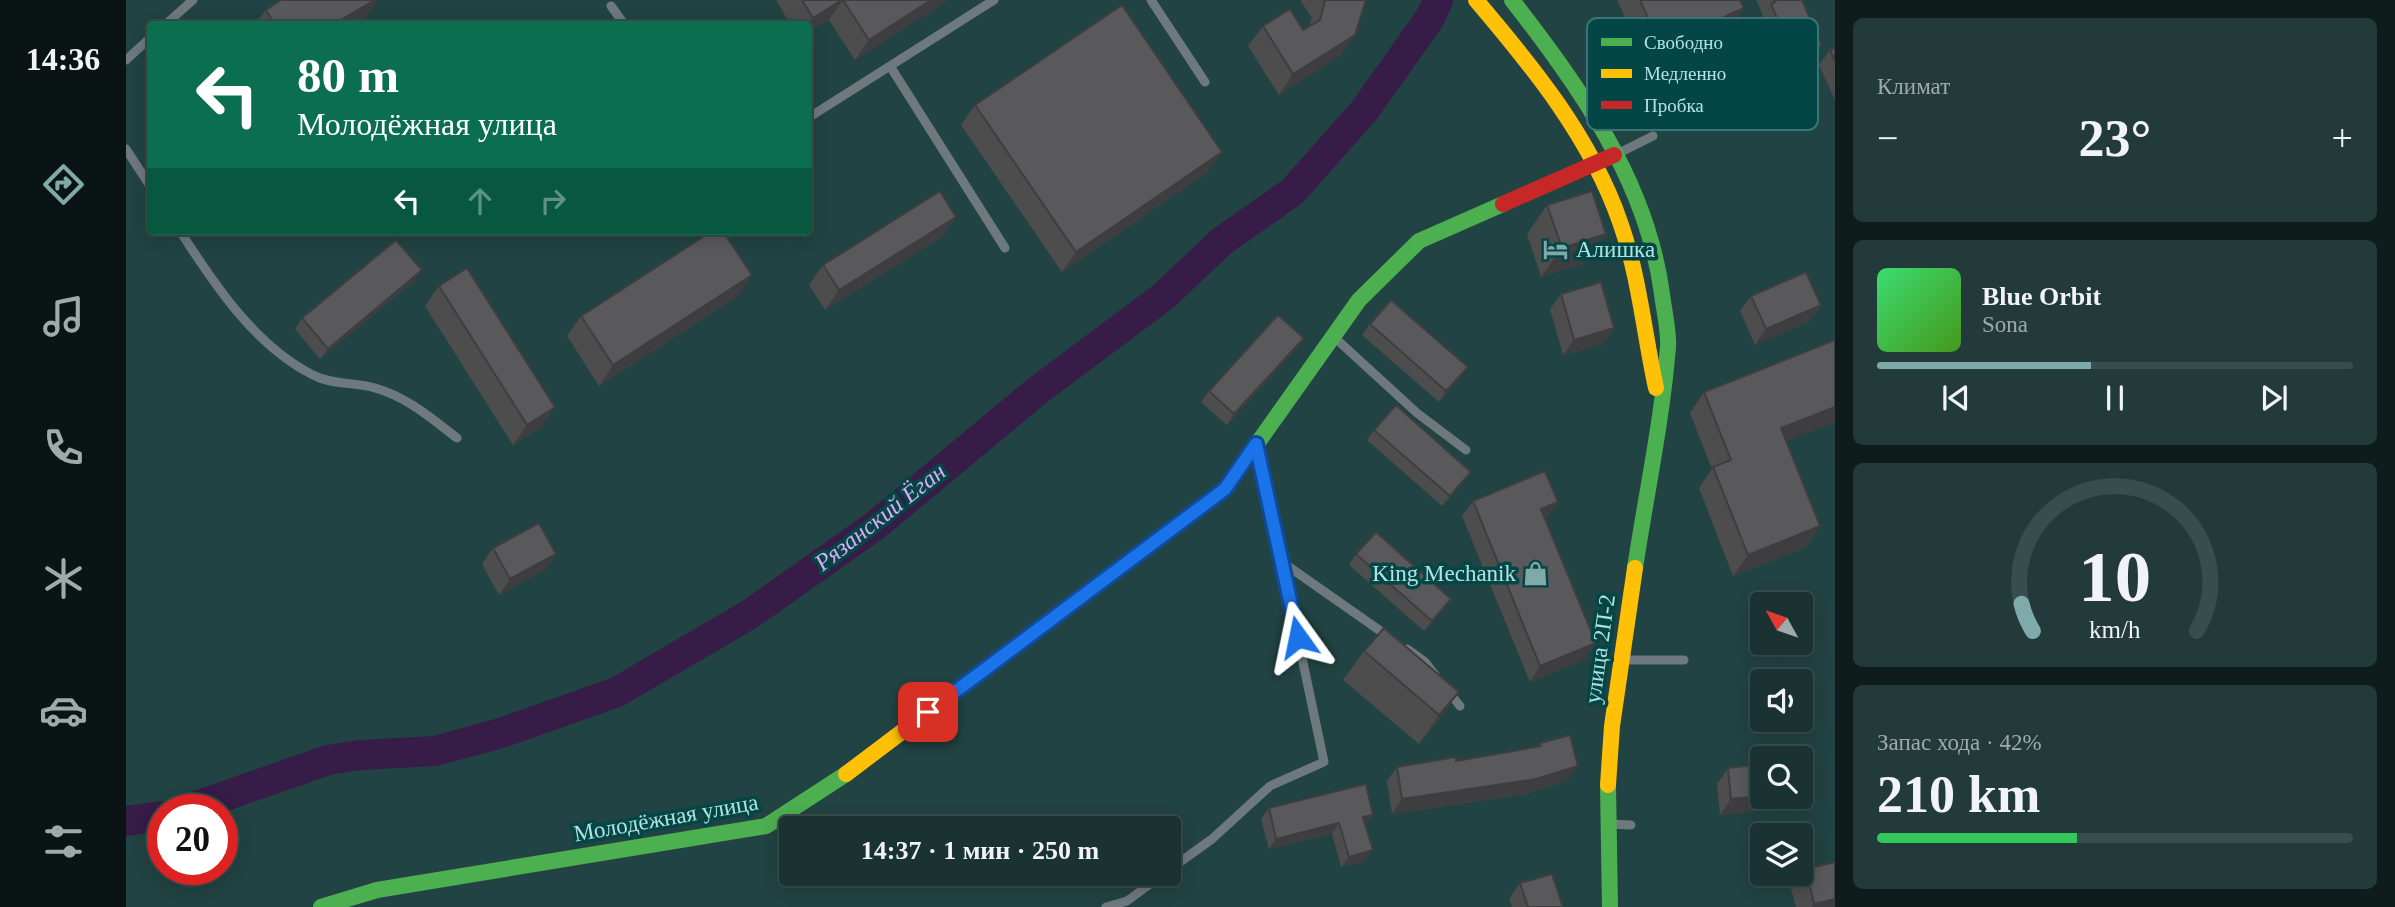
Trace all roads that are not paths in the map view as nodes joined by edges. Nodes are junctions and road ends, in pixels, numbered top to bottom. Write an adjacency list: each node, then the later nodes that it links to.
1 (193, 0): 7 (lane)
2 (994, 0): 11 (lane)
3 (1151, 0): 12 (lane)
4 (1476, 0): 19 (street, улица 2П-2)
5 (1512, 0): 13 (street, улица 2П-2)
6 (611, 6): 8 (lane)
7 (169, 21)
8 (622, 21)
9 (147, 41): 10 (lane)
10 (126, 60)
11 (890, 66): 14 (lane); 22 (lane)
12 (1205, 82)
13 (1587, 106)
14 (812, 115)
15 (1601, 130): 18 (street, улица 2П-2)
16 (1653, 136): 18 (lane)
17 (126, 149): 20 (lane)
18 (1614, 155): 19 (street, Молодёжная улица); 24 (street, улица 2П-2)
19 (1593, 163): 23 (street, Молодёжная улица); 24 (street, улица 2П-2)
20 (147, 181)
21 (183, 235): 25 (lane)
22 (1005, 248)
23 (1333, 336): 26 (street, Молодёжная улица); 27 (lane)
24 (1659, 399): 29 (street, улица 2П-2)
25 (457, 438)
26 (1256, 444): 28 (lane); 36 (street, Молодёжная улица)
27 (1466, 450)
28 (1282, 562): 31 (lane); 34 (lane)
29 (1621, 660): 30 (lane); 32 (street, улица 2П-2)
30 (1684, 660)
31 (1460, 706)
32 (1607, 824): 33 (lane); 38 (street, улица 2П-2)
33 (1631, 825)
34 (1181, 861)
35 (1147, 886): 37 (lane)
36 (321, 907)
37 (1106, 907)
38 (1610, 907)

